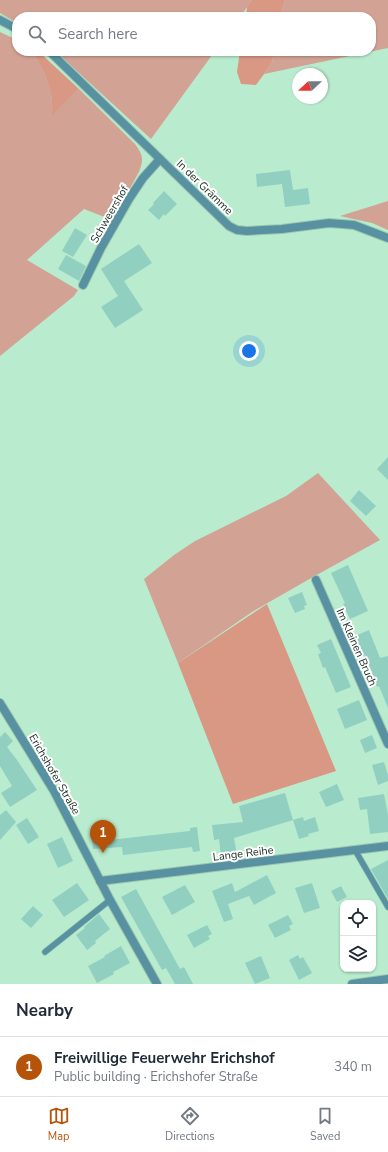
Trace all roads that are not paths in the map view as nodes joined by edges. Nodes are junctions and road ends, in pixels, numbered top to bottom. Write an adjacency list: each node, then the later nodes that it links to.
1 (0, 20): 2 (street)
2 (12, 26)
3 (54, 56): 4 (street, In der Grämme)
4 (160, 159): 5 (street, In der Grämme); 6 (street, Schweershof)
5 (388, 238)
6 (83, 285)
7 (316, 580): 9 (street, Im Kleinen Bruch)
8 (0, 703): 12 (street, Erichshofer Straße)
9 (388, 744)
10 (388, 846): 11 (street, Lange Reihe)
11 (355, 850): 12 (street, Lange Reihe); 14 (lane)
12 (100, 881): 13 (street, Erichshofer Straße)
13 (110, 900): 15 (lane); 17 (street, Erichshofer Straße)
14 (388, 907)
15 (45, 952)
16 (388, 979): 18 (street)
17 (157, 984)
18 (352, 984)

